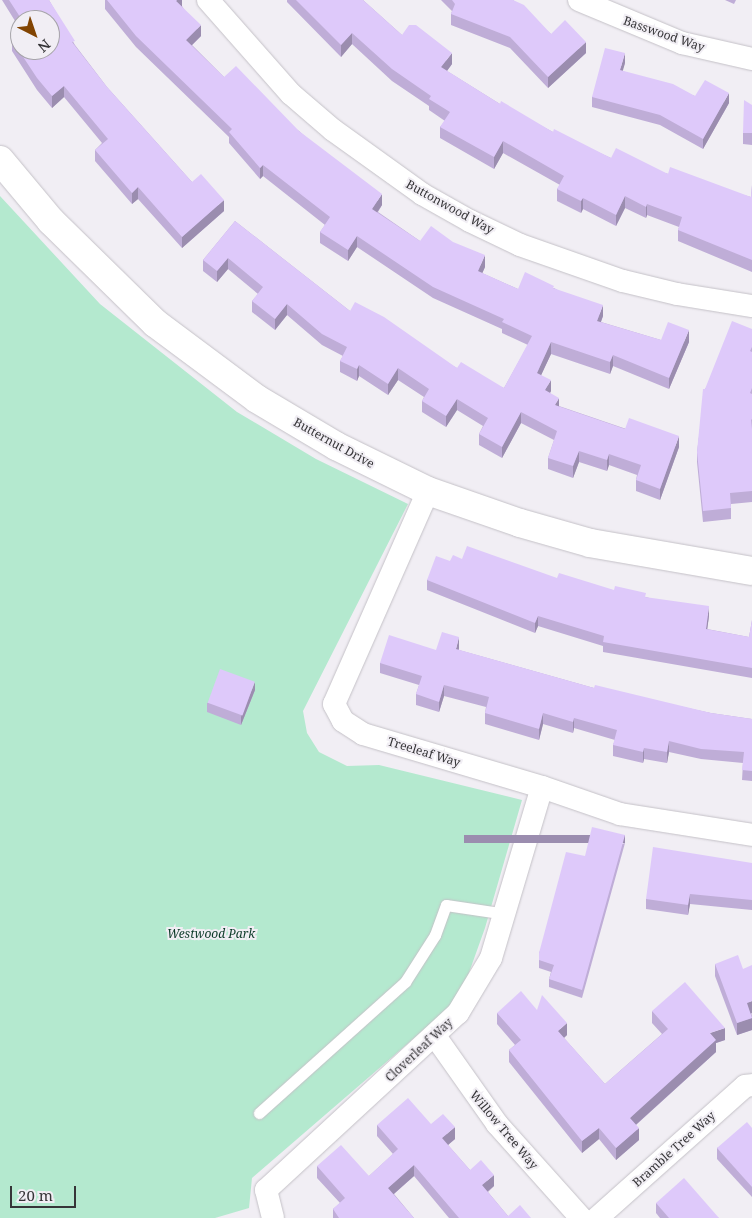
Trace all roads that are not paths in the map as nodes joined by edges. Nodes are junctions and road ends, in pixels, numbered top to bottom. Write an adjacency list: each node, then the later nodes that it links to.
1 (208, 0): 5 (street, Buttonwood Way)
2 (579, 0): 3 (street, Basswood Way)
3 (752, 60)
4 (0, 160): 6 (street, Butternut Drive)
5 (752, 306)
6 (428, 491): 7 (street, Butternut Drive); 8 (street, Treeleaf Way)
7 (752, 571)
8 (542, 787): 9 (street, Treeleaf Way); 10 (street, Cloverleaf Way)
9 (752, 835)
10 (506, 914): 11 (street, Cloverleaf Way); 13 (lane)
11 (435, 1036): 14 (street, Cloverleaf Way); 15 (street, Willow Tree Way)
12 (752, 1085): 16 (street, Bramble Tree Way)
13 (259, 1113)
14 (273, 1218)
15 (582, 1218)
16 (598, 1218)

